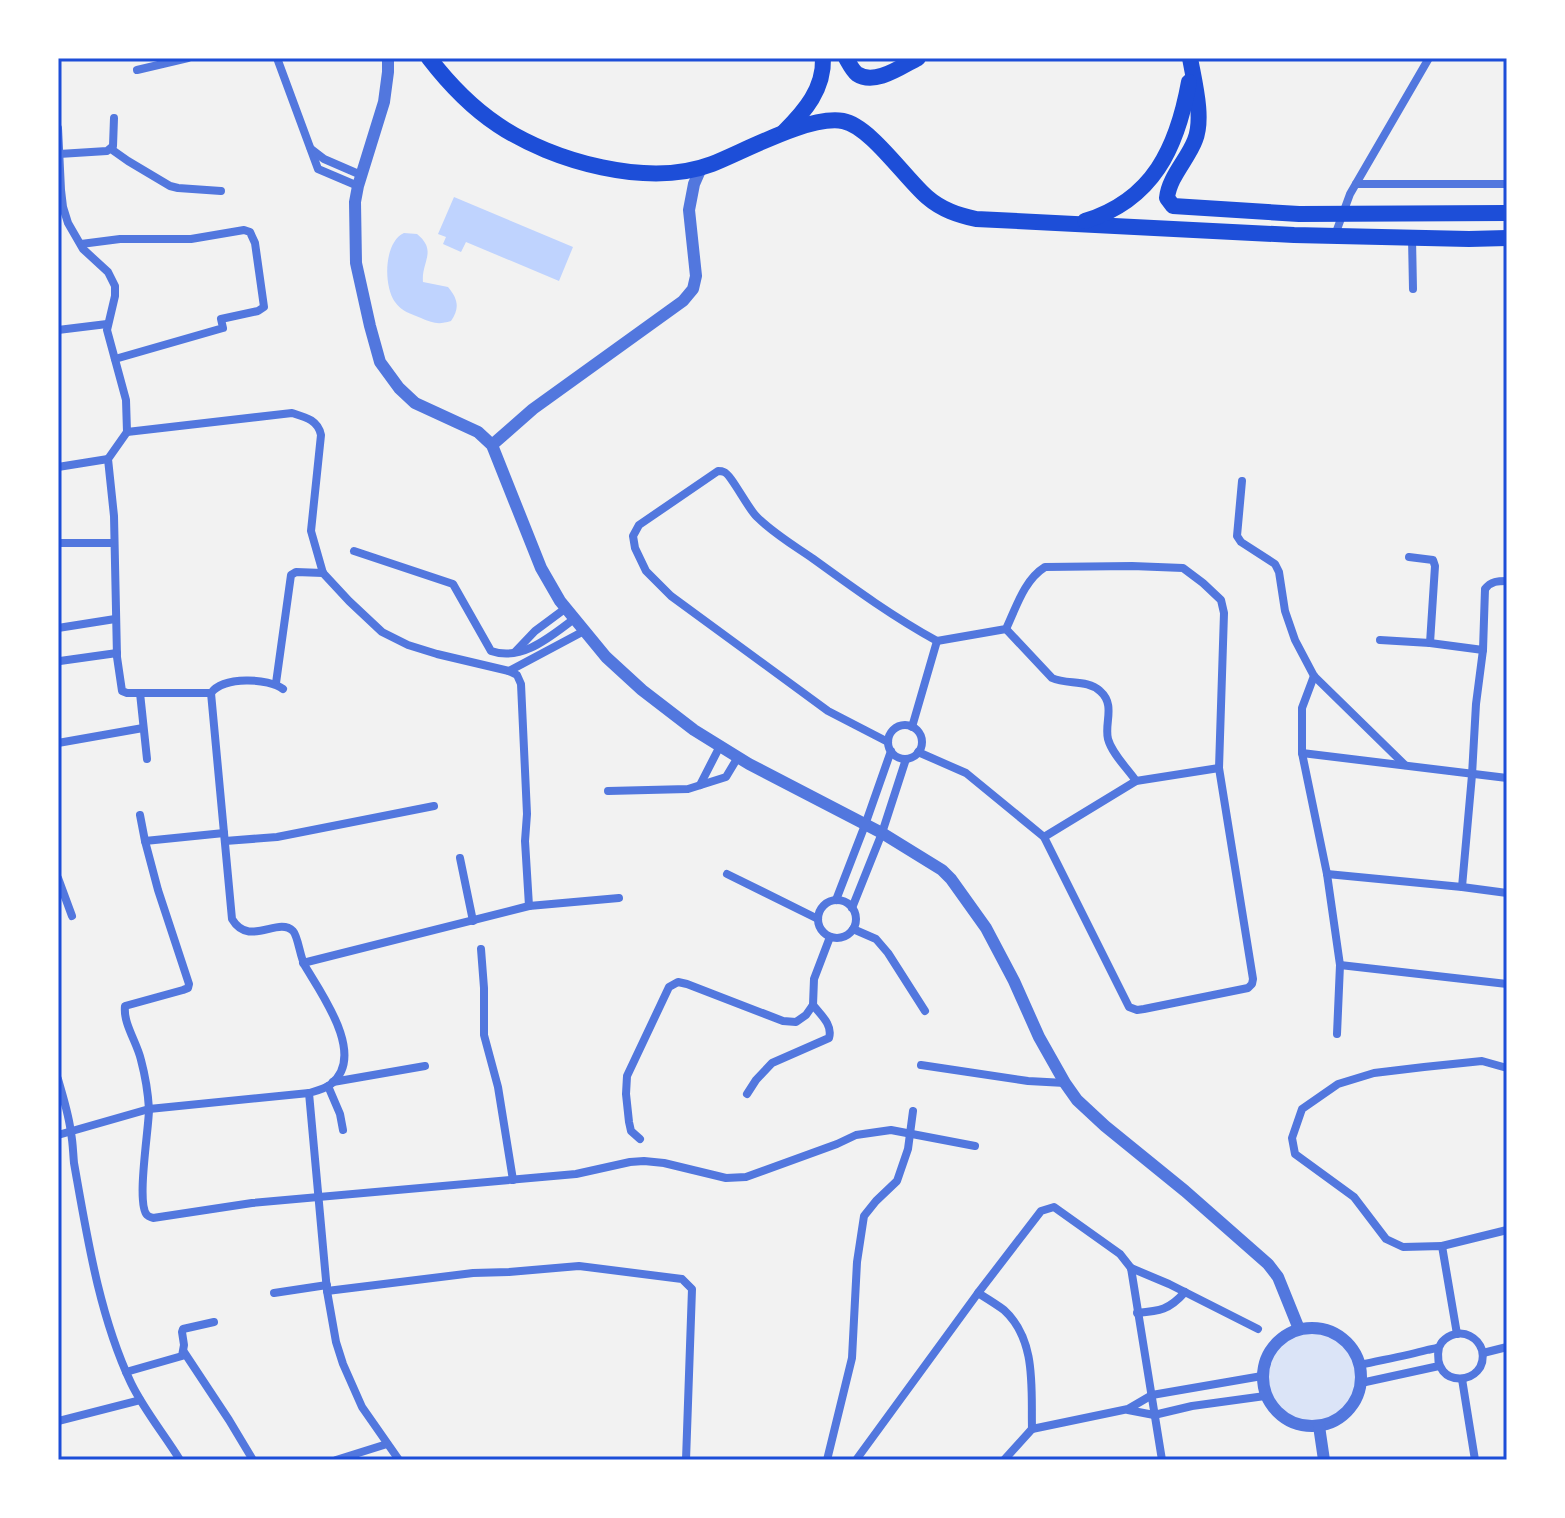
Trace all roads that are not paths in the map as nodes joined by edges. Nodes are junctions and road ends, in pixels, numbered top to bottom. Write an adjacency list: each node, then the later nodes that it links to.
1 (188, 58): 10 (street)
2 (277, 58): 17 (street)
3 (388, 58): 17 (street)
4 (429, 58): 16 (main road)
5 (823, 58): 13 (main road)
6 (918, 58): 9 (main road)
7 (1429, 58): 18 (street)
8 (1190, 63): 22 (main road); 24 (main road)
9 (850, 65)
10 (137, 70)
11 (114, 118): 14 (street)
12 (58, 128): 15 (street)
13 (783, 133): 16 (main road); 24 (main road)
14 (111, 149): 15 (street); 21 (street)
15 (59, 154): 20 (street)
16 (701, 168): 34 (street)
17 (359, 181): 34 (street)
18 (1356, 184): 19 (street); 22 (street)
19 (1507, 184)
20 (59, 190): 28 (street)
21 (221, 191)
22 (1343, 213): 23 (main road); 25 (street)
23 (1507, 213)
24 (1068, 224): 25 (main road)
25 (1334, 236): 26 (main road)
26 (1412, 238): 27 (main road); 29 (street)
27 (1507, 238)
28 (81, 244): 30 (street); 32 (street)
29 (1413, 289)
30 (107, 324): 31 (street); 32 (street)
31 (58, 330)
32 (115, 359): 33 (street)
33 (127, 432): 35 (street); 42 (street)
34 (492, 445): 44 (street)
35 (108, 459): 36 (street); 39 (street)
36 (58, 467)
37 (1242, 481): 58 (street)
38 (58, 543): 39 (street)
39 (114, 543): 45 (street)
40 (354, 551): 54 (street)
41 (1409, 557): 52 (street)
42 (323, 573): 57 (street); 60 (street)
43 (1507, 581): 53 (street)
44 (566, 608): 46 (street); 54 (street)
45 (115, 619): 47 (street); 55 (street)
46 (574, 619): 49 (street); 54 (street)
47 (58, 628)
48 (1006, 629): 51 (street); 72 (street); 75 (street)
49 (584, 631): 57 (street); 64 (street)
50 (1380, 640): 52 (street)
51 (937, 641): 61 (street); 65 (street)
52 (1430, 643): 53 (street)
53 (1483, 650): 73 (street)
54 (515, 652)
55 (117, 653): 56 (street); 59 (street)
56 (60, 661)
57 (509, 671): 93 (street)
58 (1314, 676): 67 (street); 71 (street)
59 (140, 693): 60 (street); 62 (street)
60 (211, 693): 82 (street)
61 (912, 727): 65 (street); 66 (street)
62 (143, 728): 63 (street); 69 (street)
63 (58, 743)
64 (720, 746): 68 (street); 76 (street)
65 (889, 747): 70 (street); 80 (street)
66 (918, 752): 70 (street); 83 (street)
67 (1302, 753): 71 (street); 87 (street)
68 (738, 757): 76 (street); 80 (street)
69 (147, 759)
70 (906, 759): 81 (street)
71 (1405, 765): 73 (street)
72 (1219, 768): 75 (street); 83 (street)
73 (1472, 775): 74 (street); 89 (street)
74 (1507, 778)
75 (1136, 781): 83 (street)
76 (700, 785): 77 (street)
77 (608, 791)
78 (434, 806): 82 (street)
79 (140, 815): 84 (street)
80 (865, 825): 81 (street); 92 (street)
81 (882, 833): 94 (street); 111 (street)
82 (224, 837): 84 (street); 101 (street)
83 (1044, 837)
84 (145, 841): 115 (street)
85 (460, 858): 97 (street)
86 (727, 874): 96 (street)
87 (1327, 874): 89 (street); 102 (street)
88 (58, 878): 95 (street)
89 (1462, 887): 90 (street)
90 (1507, 893)
91 (619, 898): 93 (street)
92 (836, 900): 94 (street); 96 (street)
93 (529, 906): 97 (street)
94 (852, 908): 98 (street)
95 (72, 916)
96 (818, 919): 99 (street)
97 (473, 921): 101 (street)
98 (853, 929): 99 (street); 105 (street)
99 (830, 937): 104 (street)
100 (481, 949): 123 (street)
101 (303, 963): 112 (street)
102 (1340, 965): 103 (street); 106 (street)
103 (1507, 984)
104 (813, 1005): 114 (street); 121 (street)
105 (925, 1011)
106 (1337, 1034)
107 (921, 1065): 111 (street)
108 (425, 1066): 112 (street)
109 (1507, 1068): 126 (street)
110 (58, 1079): 118 (street)
111 (1065, 1083): 135 (street)
112 (330, 1084): 113 (street); 117 (street)
113 (309, 1093): 115 (street); 124 (street)
114 (747, 1094)
115 (149, 1109): 118 (street); 124 (street)
116 (913, 1111): 119 (street)
117 (343, 1130)
118 (71, 1132): 120 (street); 143 (street)
119 (911, 1134): 122 (street); 123 (street); 161 (street)
120 (58, 1135)
121 (640, 1139)
122 (975, 1146)
123 (513, 1180): 124 (street)
124 (318, 1199): 128 (street)
125 (1507, 1230): 126 (street)
126 (1442, 1246): 136 (street)
127 (1131, 1268): 129 (street); 131 (street); 132 (street)
128 (327, 1288): 130 (street); 155 (street); 160 (street)
129 (1185, 1292): 132 (street); 134 (street)
130 (274, 1293)
131 (978, 1293): 154 (street); 162 (street)
132 (1137, 1313): 147 (street)
133 (214, 1322): 139 (street)
134 (1258, 1329)
135 (1299, 1329): 141 (street); 144 (street)
136 (1457, 1334): 137 (street); 140 (street)
137 (1439, 1347): 141 (street); 142 (street)
138 (1507, 1347): 140 (street)
139 (184, 1352): 143 (street); 157 (street)
140 (1483, 1353): 145 (street)
141 (1360, 1365): 146 (street)
142 (1439, 1366): 145 (street); 146 (street)
143 (126, 1372): 149 (street)
144 (1262, 1376): 147 (street); 148 (street)
145 (1462, 1379): 166 (street)
146 (1361, 1383): 153 (street)
147 (1152, 1395): 150 (street); 151 (street)
148 (1265, 1396): 151 (street); 153 (street)
149 (140, 1400): 152 (street); 156 (street)
150 (1128, 1409): 151 (street); 154 (street)
151 (1154, 1415): 164 (street)
152 (58, 1421)
153 (1319, 1426): 165 (street)
154 (1032, 1429): 163 (street)
155 (387, 1444): 158 (street); 159 (street)
156 (180, 1460)
157 (253, 1460)
158 (336, 1460)
159 (399, 1460)
160 (686, 1460)
161 (827, 1460)
162 (856, 1460)
163 (1004, 1460)
164 (1162, 1460)
165 (1324, 1460)
166 (1475, 1460)

